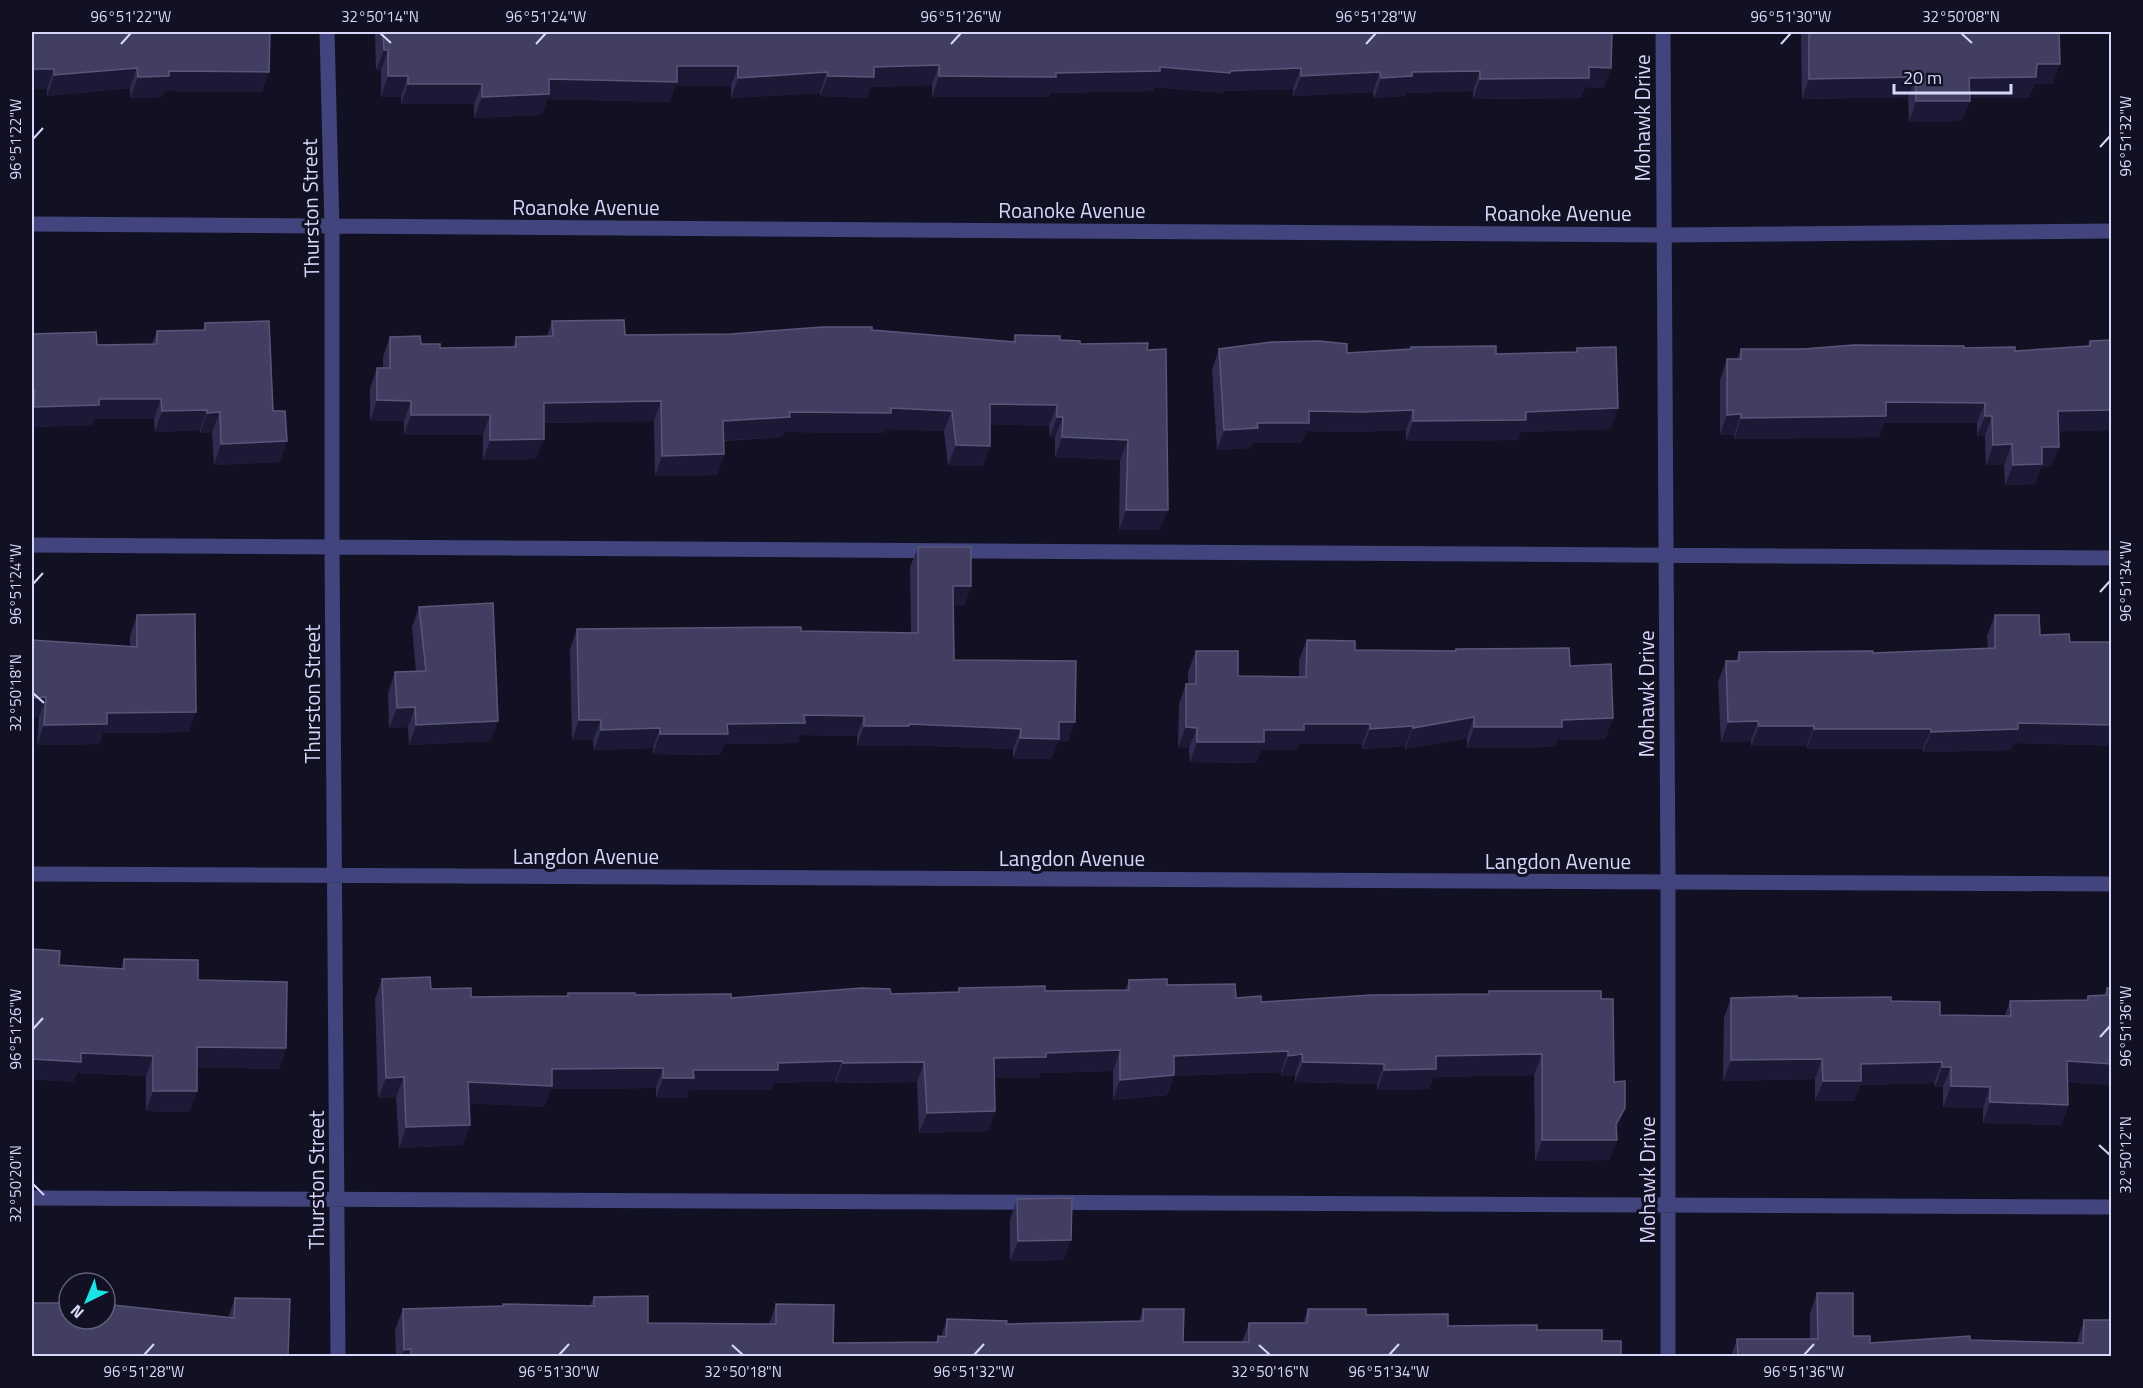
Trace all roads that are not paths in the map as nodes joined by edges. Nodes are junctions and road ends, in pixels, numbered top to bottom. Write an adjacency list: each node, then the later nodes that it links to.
1 (327, 32): 4 (street, Thurston Street)
2 (1663, 32): 6 (street, Mohawk Drive)
3 (32, 225): 4 (street, Roanoke Avenue)
4 (332, 227): 6 (street, Roanoke Avenue); 8 (street, Thurston Street)
5 (2112, 231): 6 (street, Roanoke Avenue)
6 (1663, 235): 9 (street, Mohawk Drive)
7 (32, 545): 8 (street)
8 (333, 547): 9 (street); 12 (street, Thurston Street)
9 (1666, 556): 10 (street); 13 (street, Mohawk Drive)
10 (2112, 558)
11 (32, 874): 12 (street, Langdon Avenue)
12 (335, 876): 13 (street, Langdon Avenue); 16 (street, Thurston Street)
13 (1668, 882): 14 (street, Langdon Avenue); 17 (street, Mohawk Drive)
14 (2112, 884)
15 (32, 1198): 16 (street)
16 (337, 1199): 17 (street); 19 (street, Thurston Street)
17 (1668, 1206): 18 (street); 20 (street, Mohawk Drive)
18 (2112, 1207)
19 (338, 1356)
20 (1668, 1356)

